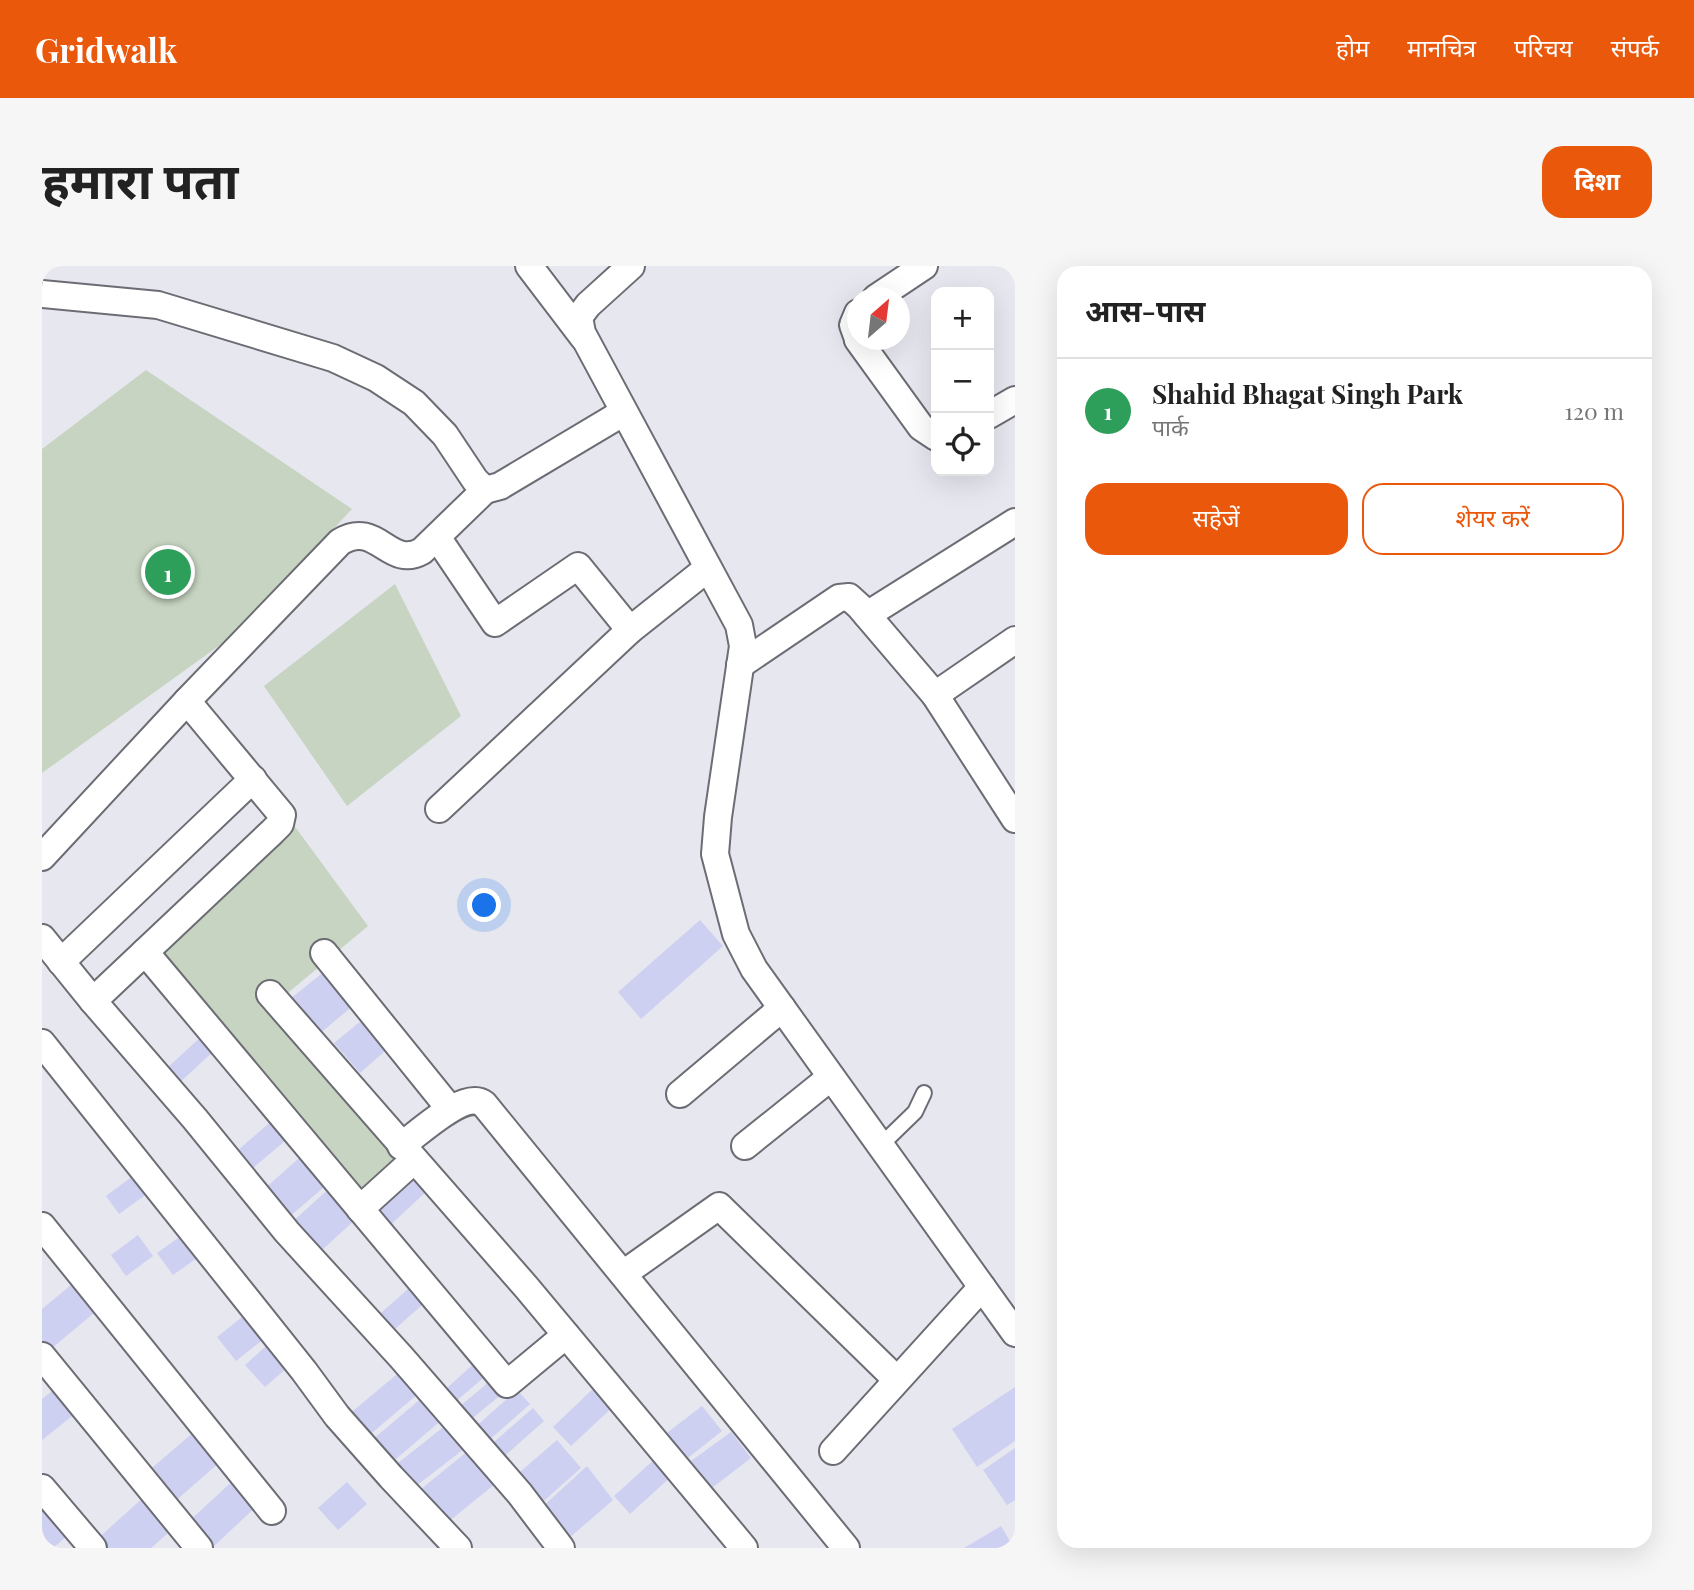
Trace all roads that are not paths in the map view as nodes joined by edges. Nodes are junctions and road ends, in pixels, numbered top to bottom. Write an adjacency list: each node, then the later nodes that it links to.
1 (529, 266): 6 (street)
2 (631, 266): 6 (street)
3 (924, 266): 4 (street)
4 (892, 287)
5 (42, 294): 12 (street)
6 (586, 342): 9 (street)
7 (866, 350): 11 (street)
8 (1015, 400): 10 (street)
9 (624, 412): 12 (street); 15 (street)
10 (992, 413)
11 (931, 433)
12 (485, 490): 14 (street)
13 (1015, 522): 16 (street)
14 (437, 537): 17 (street); 21 (street)
15 (708, 568): 17 (street); 19 (street)
16 (867, 615): 19 (street); 20 (street)
17 (630, 630): 23 (street)
18 (1015, 640): 20 (street)
19 (740, 665): 32 (street)
20 (935, 695): 24 (street)
21 (187, 701): 22 (street); 25 (street)
22 (253, 779): 27 (street); 29 (street)
23 (439, 809)
24 (1015, 819)
25 (42, 858)
26 (42, 938): 29 (street)
27 (145, 953): 31 (street); 41 (street)
28 (324, 953): 37 (street)
29 (61, 962): 31 (street)
30 (270, 994): 40 (street)
31 (93, 1001): 55 (street)
32 (782, 1009): 34 (street); 36 (street)
33 (42, 1043): 54 (street)
34 (831, 1077): 38 (street); 39 (street)
35 (925, 1093): 39 (lane)
36 (680, 1094)
37 (450, 1109): 40 (street); 43 (street)
38 (745, 1146)
39 (880, 1146): 44 (street)
40 (408, 1153): 41 (street); 46 (street)
41 (360, 1209): 46 (street)
42 (42, 1226): 51 (street)
43 (623, 1274): 48 (street); 57 (street)
44 (997, 1295): 45 (street); 48 (street)
45 (1015, 1333)
46 (566, 1335): 56 (street)
47 (42, 1356): 53 (street)
48 (897, 1380): 49 (street)
49 (833, 1451)
50 (42, 1488): 52 (street)
51 (272, 1511)
52 (93, 1548)
53 (199, 1548)
54 (457, 1548)
55 (561, 1548)
56 (744, 1548)
57 (846, 1548)

